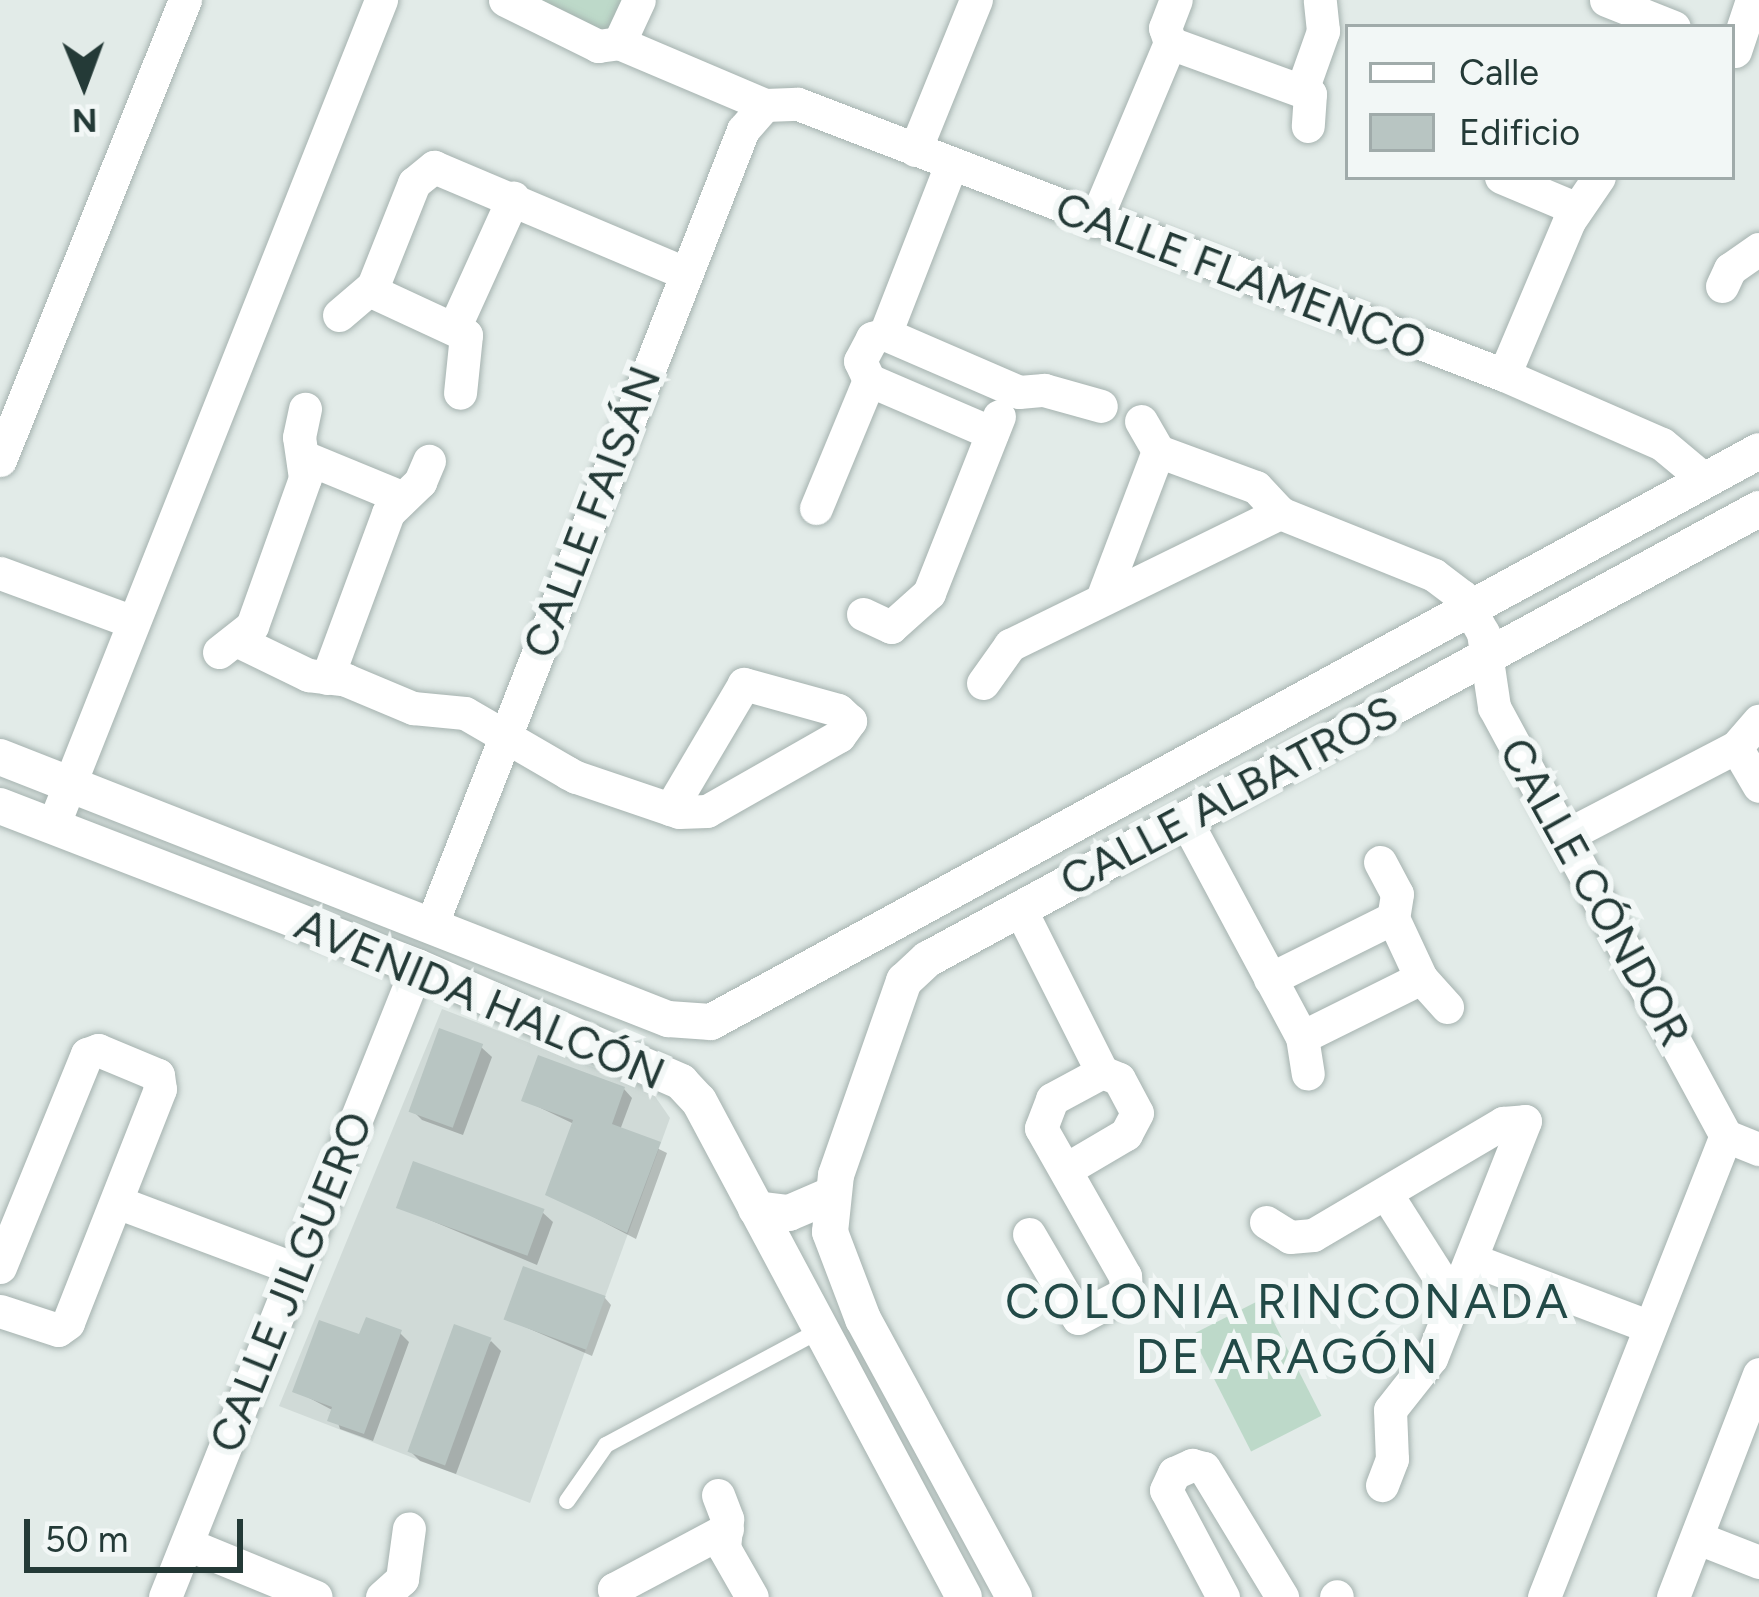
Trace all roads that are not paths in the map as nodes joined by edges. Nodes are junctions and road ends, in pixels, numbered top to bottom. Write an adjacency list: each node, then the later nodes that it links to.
1 (185, 0): 40 (street)
2 (382, 0): 51 (street)
3 (506, 0): 11 (street, CALLE FLAMENCO)
4 (639, 0): 11 (street)
5 (976, 0): 17 (street)
6 (1176, 0): 12 (street)
7 (1320, 0): 14 (street)
8 (1606, 0): 10 (street)
9 (1752, 0): 13 (street)
10 (1666, 24)
11 (619, 43): 15 (street, CALLE FLAMENCO)
12 (1170, 43): 14 (street); 23 (street)
13 (1742, 54)
14 (1302, 90): 16 (street)
15 (765, 105): 17 (street, CALLE FLAMENCO); 25 (street, CALLE FAISÁN)
16 (1308, 126)
17 (915, 150): 18 (street, CALLE FLAMENCO)
18 (950, 165): 23 (street, CALLE FLAMENCO); 30 (street)
19 (1508, 180): 22 (street)
20 (1597, 180): 22 (street)
21 (513, 198): 25 (street); 27 (street); 29 (street)
22 (1577, 209): 31 (street)
23 (1094, 221): 31 (street, CALLE FLAMENCO)
24 (1759, 249): 26 (street)
25 (685, 273): 56 (street, CALLE FAISÁN)
26 (1722, 286)
27 (369, 290): 28 (street); 29 (street)
28 (339, 315)
29 (455, 326): 34 (street)
30 (885, 334): 32 (street); 33 (street)
31 (1504, 375): 42 (street, CALLE FLAMENCO)
32 (868, 380): 37 (street); 44 (street)
33 (1010, 389): 35 (street); 37 (street)
34 (460, 393)
35 (1100, 406)
36 (305, 409): 39 (street)
37 (992, 433): 50 (street)
38 (1759, 452): 42 (street, CALLE ALBATROS)
39 (304, 457): 43 (street); 53 (street)
40 (0, 460)
41 (429, 460): 43 (street)
42 (1706, 480): 49 (street, CALLE ALBATROS)
43 (401, 496): 53 (street)
44 (816, 508)
45 (1759, 509): 52 (street, CALLE ALBATROS)
46 (1280, 513): 48 (street); 48 (street); 49 (street)
47 (0, 573): 51 (street)
48 (1103, 596): 54 (street)
49 (1471, 610): 52 (street, CALLE CÓNDOR); 70 (street, CALLE ALBATROS)
50 (862, 614)
51 (133, 622): 59 (street)
52 (1490, 656): 63 (street, CALLE ALBATROS); 65 (street, CALLE CÓNDOR)
53 (327, 678): 56 (street)
54 (983, 683)
55 (1759, 721): 57 (street)
56 (506, 734): 62 (street); 69 (street, CALLE FAISÁN)
57 (1736, 747): 60 (street); 65 (street)
58 (0, 757): 59 (street, AVENIDA HALCÓN)
59 (69, 783): 64 (street); 69 (street, AVENIDA HALCÓN)
60 (1759, 786)
61 (0, 806): 64 (street, AVENIDA HALCÓN)
62 (670, 809): 62 (street)
63 (1185, 819): 67 (street, CALLE ALBATROS); 73 (street)
64 (53, 826): 71 (street, AVENIDA HALCÓN)
65 (1569, 834): 81 (street, CALLE CÓNDOR)
66 (1380, 862): 68 (street)
67 (1020, 909): 75 (street, CALLE ALBATROS); 78 (street)
68 (1393, 918): 72 (street); 73 (street)
69 (431, 926): 76 (street, AVENIDA HALCÓN)
70 (833, 960): 75 (street); 76 (street, CALLE ALBATROS)
71 (417, 968): 80 (street, AVENIDA HALCÓN); 92 (street, CALLE JILGUERO)
72 (1420, 978): 74 (street); 77 (street)
73 (1270, 980): 77 (street)
74 (1447, 1006)
75 (890, 1007): 84 (street, CALLE ALBATROS)
76 (711, 1022): 80 (street)
77 (1302, 1037): 79 (street)
78 (1102, 1072): 83 (street); 83 (street)
79 (1307, 1075)
80 (699, 1101): 87 (street, AVENIDA HALCÓN)
81 (1726, 1136): 82 (street); 95 (street)
82 (1759, 1148)
83 (1069, 1168): 89 (street)
84 (831, 1195): 87 (street); 112 (street)
85 (1387, 1195): 88 (street); 90 (street); 93 (street)
86 (117, 1202): 91 (street); 92 (street); 94 (street)
87 (756, 1209): 96 (street, AVENIDA HALCÓN)
88 (1266, 1222)
89 (1029, 1234)
90 (1473, 1260): 93 (street); 95 (street)
91 (0, 1267)
92 (296, 1269): 104 (street, CALLE JILGUERO)
93 (1456, 1302): 98 (street)
94 (0, 1311)
95 (1650, 1327): 115 (street)
96 (819, 1331): 100 (lane); 107 (street, AVENIDA HALCÓN)
97 (1759, 1374): 103 (street)
98 (1382, 1485)
99 (718, 1495): 102 (street)
100 (567, 1502)
101 (409, 1528): 106 (street)
102 (727, 1529): 110 (street); 111 (street)
103 (1698, 1538): 105 (street); 116 (street)
104 (187, 1544): 108 (street, CALLE JILGUERO); 109 (street)
105 (1759, 1562)
106 (403, 1591)
107 (954, 1594)
108 (165, 1597)
109 (316, 1597)
110 (618, 1597)
111 (752, 1597)
112 (1013, 1597)
113 (1223, 1597): 114 (street)
114 (1282, 1597)
115 (1544, 1597)
116 (1673, 1597)

